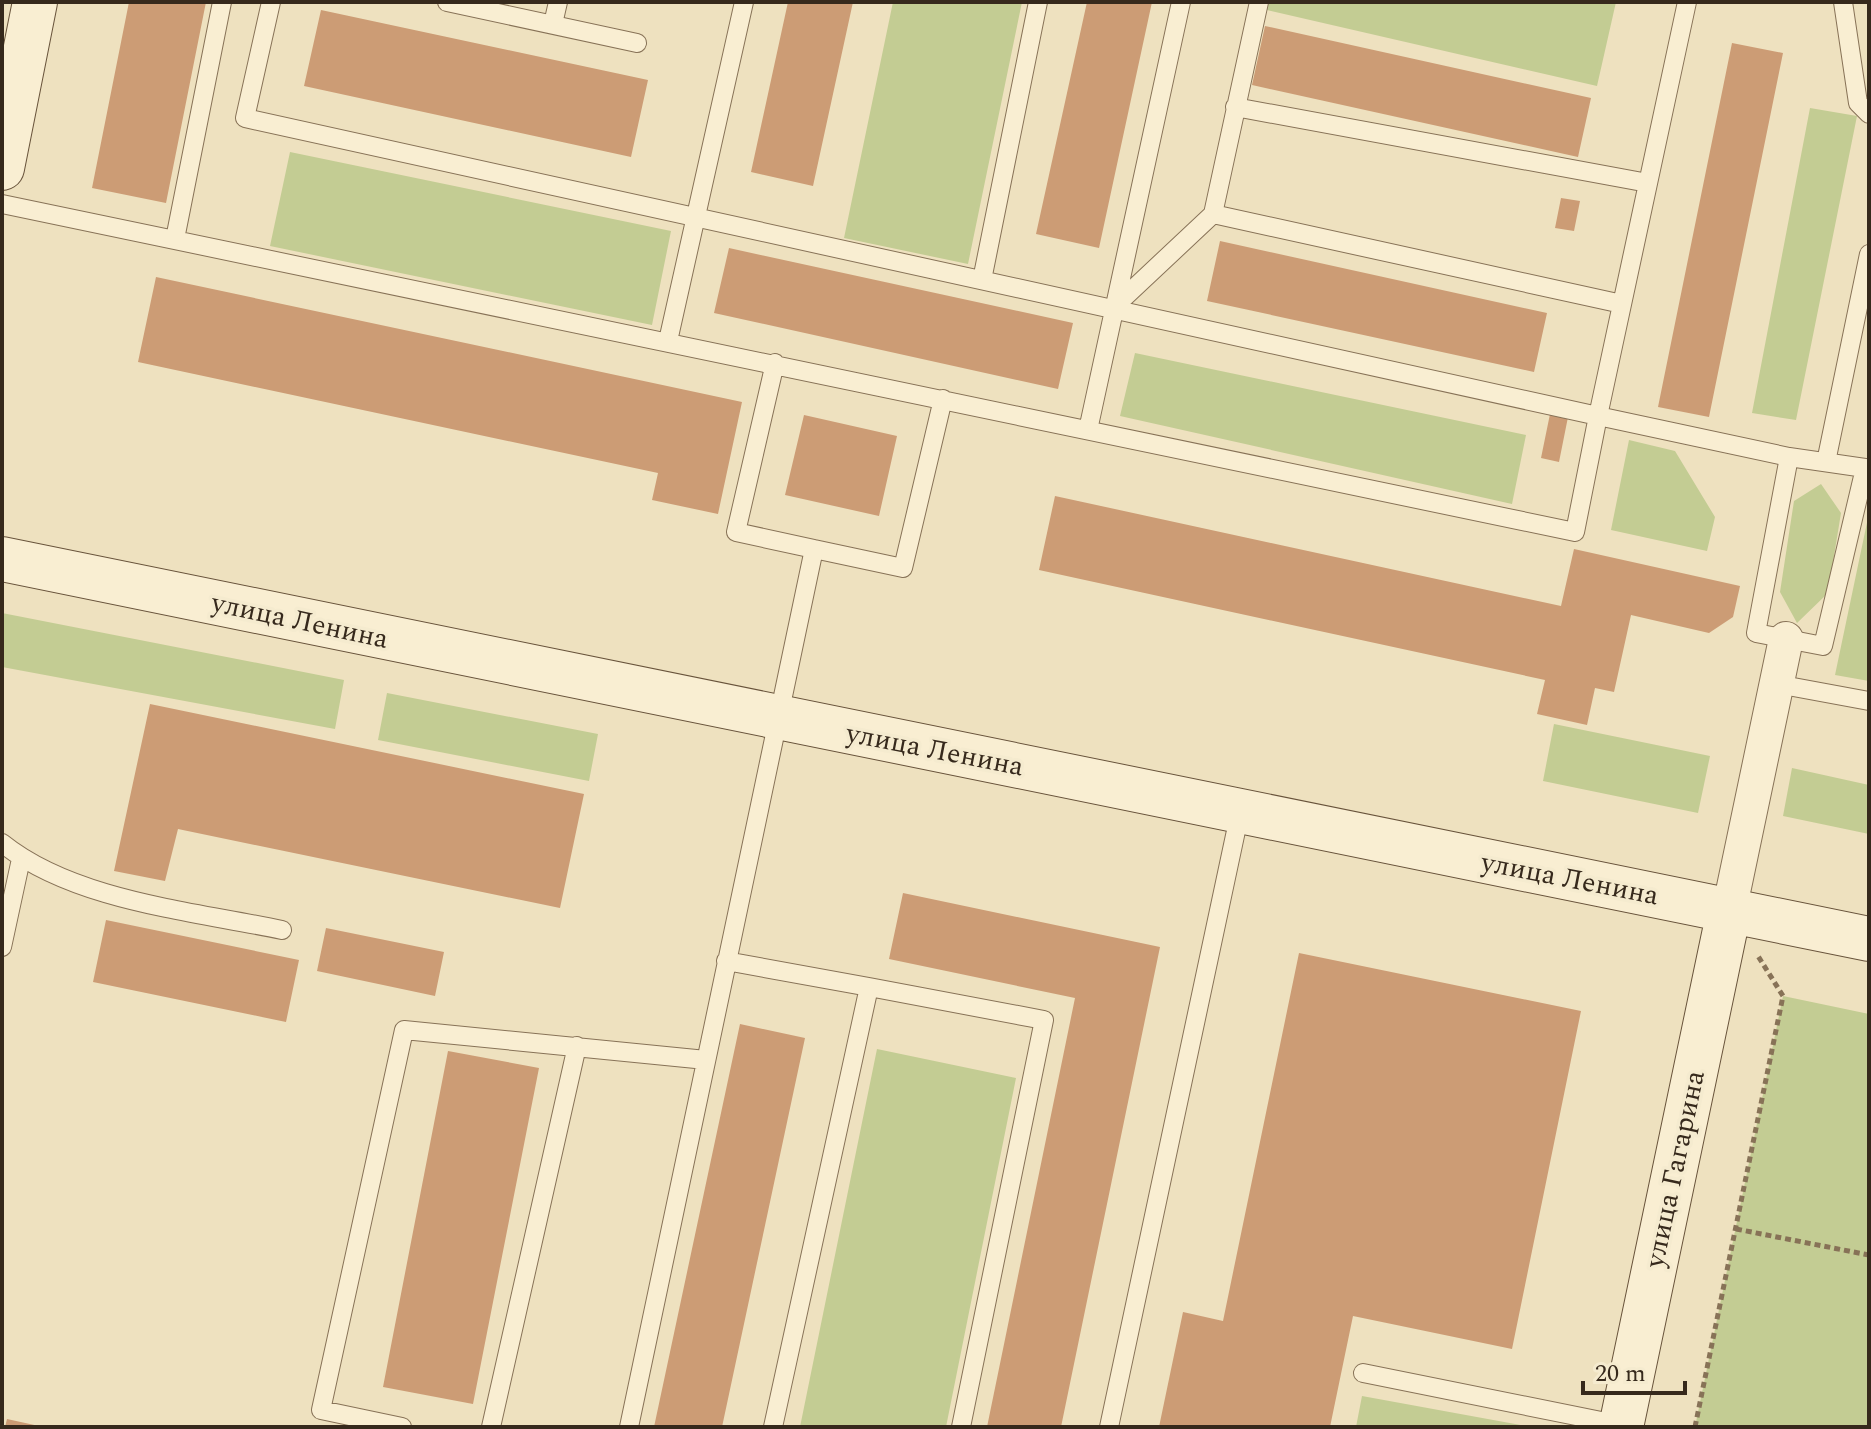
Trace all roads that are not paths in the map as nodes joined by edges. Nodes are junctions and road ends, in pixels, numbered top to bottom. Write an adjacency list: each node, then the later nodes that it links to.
1 (35, 2): 16 (main road)
2 (222, 2): 21 (lane)
3 (271, 2): 20 (lane)
4 (447, 2): 12 (lane)
5 (558, 2): 12 (lane)
6 (744, 2): 20 (lane)
7 (1038, 2): 23 (lane)
8 (1181, 2): 25 (lane)
9 (1259, 2): 14 (lane)
10 (1687, 2): 17 (lane)
11 (1843, 2): 15 (lane)
12 (553, 24): 13 (lane)
13 (637, 43)
14 (1235, 107): 17 (lane); 19 (lane)
15 (1869, 114)
16 (2, 168)
17 (1648, 183): 24 (lane)
18 (2, 204): 21 (lane)
19 (1213, 214): 24 (lane); 25 (lane)
20 (696, 217): 23 (lane); 26 (lane)
21 (175, 239): 26 (lane)
22 (1869, 254): 32 (lane)
23 (982, 280): 25 (lane)
24 (1622, 304): 29 (lane)
25 (1114, 307): 29 (lane); 30 (lane)
26 (668, 341): 27 (lane)
27 (775, 363): 28 (lane); 34 (lane)
28 (943, 399): 30 (lane); 34 (lane)
29 (1598, 416): 30 (lane); 31 (lane)
30 (1088, 430)
31 (1789, 457): 32 (lane); 36 (lane)
32 (1826, 462): 33 (lane)
33 (1867, 469): 36 (lane)
34 (814, 549): 39 (lane)
35 (2, 559): 39 (main road, улица Ленина)
36 (1786, 639): 37 (street)
37 (1777, 684): 38 (lane); 43 (street)
38 (1869, 701)
39 (777, 718): 40 (main road, улица Ленина); 47 (lane)
40 (1240, 812): 43 (main road, улица Ленина); 58 (lane)
41 (2, 843): 42 (lane)
42 (21, 859): 44 (lane); 46 (lane)
43 (1729, 911): 45 (main road, улица Ленина); 52 (main road, улица Гагарина)
44 (282, 930)
45 (1869, 939)
46 (2, 947)
47 (726, 961): 48 (lane); 50 (lane)
48 (869, 987): 56 (lane); 57 (lane)
49 (577, 1046): 50 (lane); 53 (lane); 54 (lane)
50 (706, 1060): 55 (lane)
51 (1363, 1373): 52 (lane)
52 (1621, 1426)
53 (402, 1427)
54 (491, 1427)
55 (629, 1427)
56 (773, 1427)
57 (961, 1427)
58 (1109, 1427)

